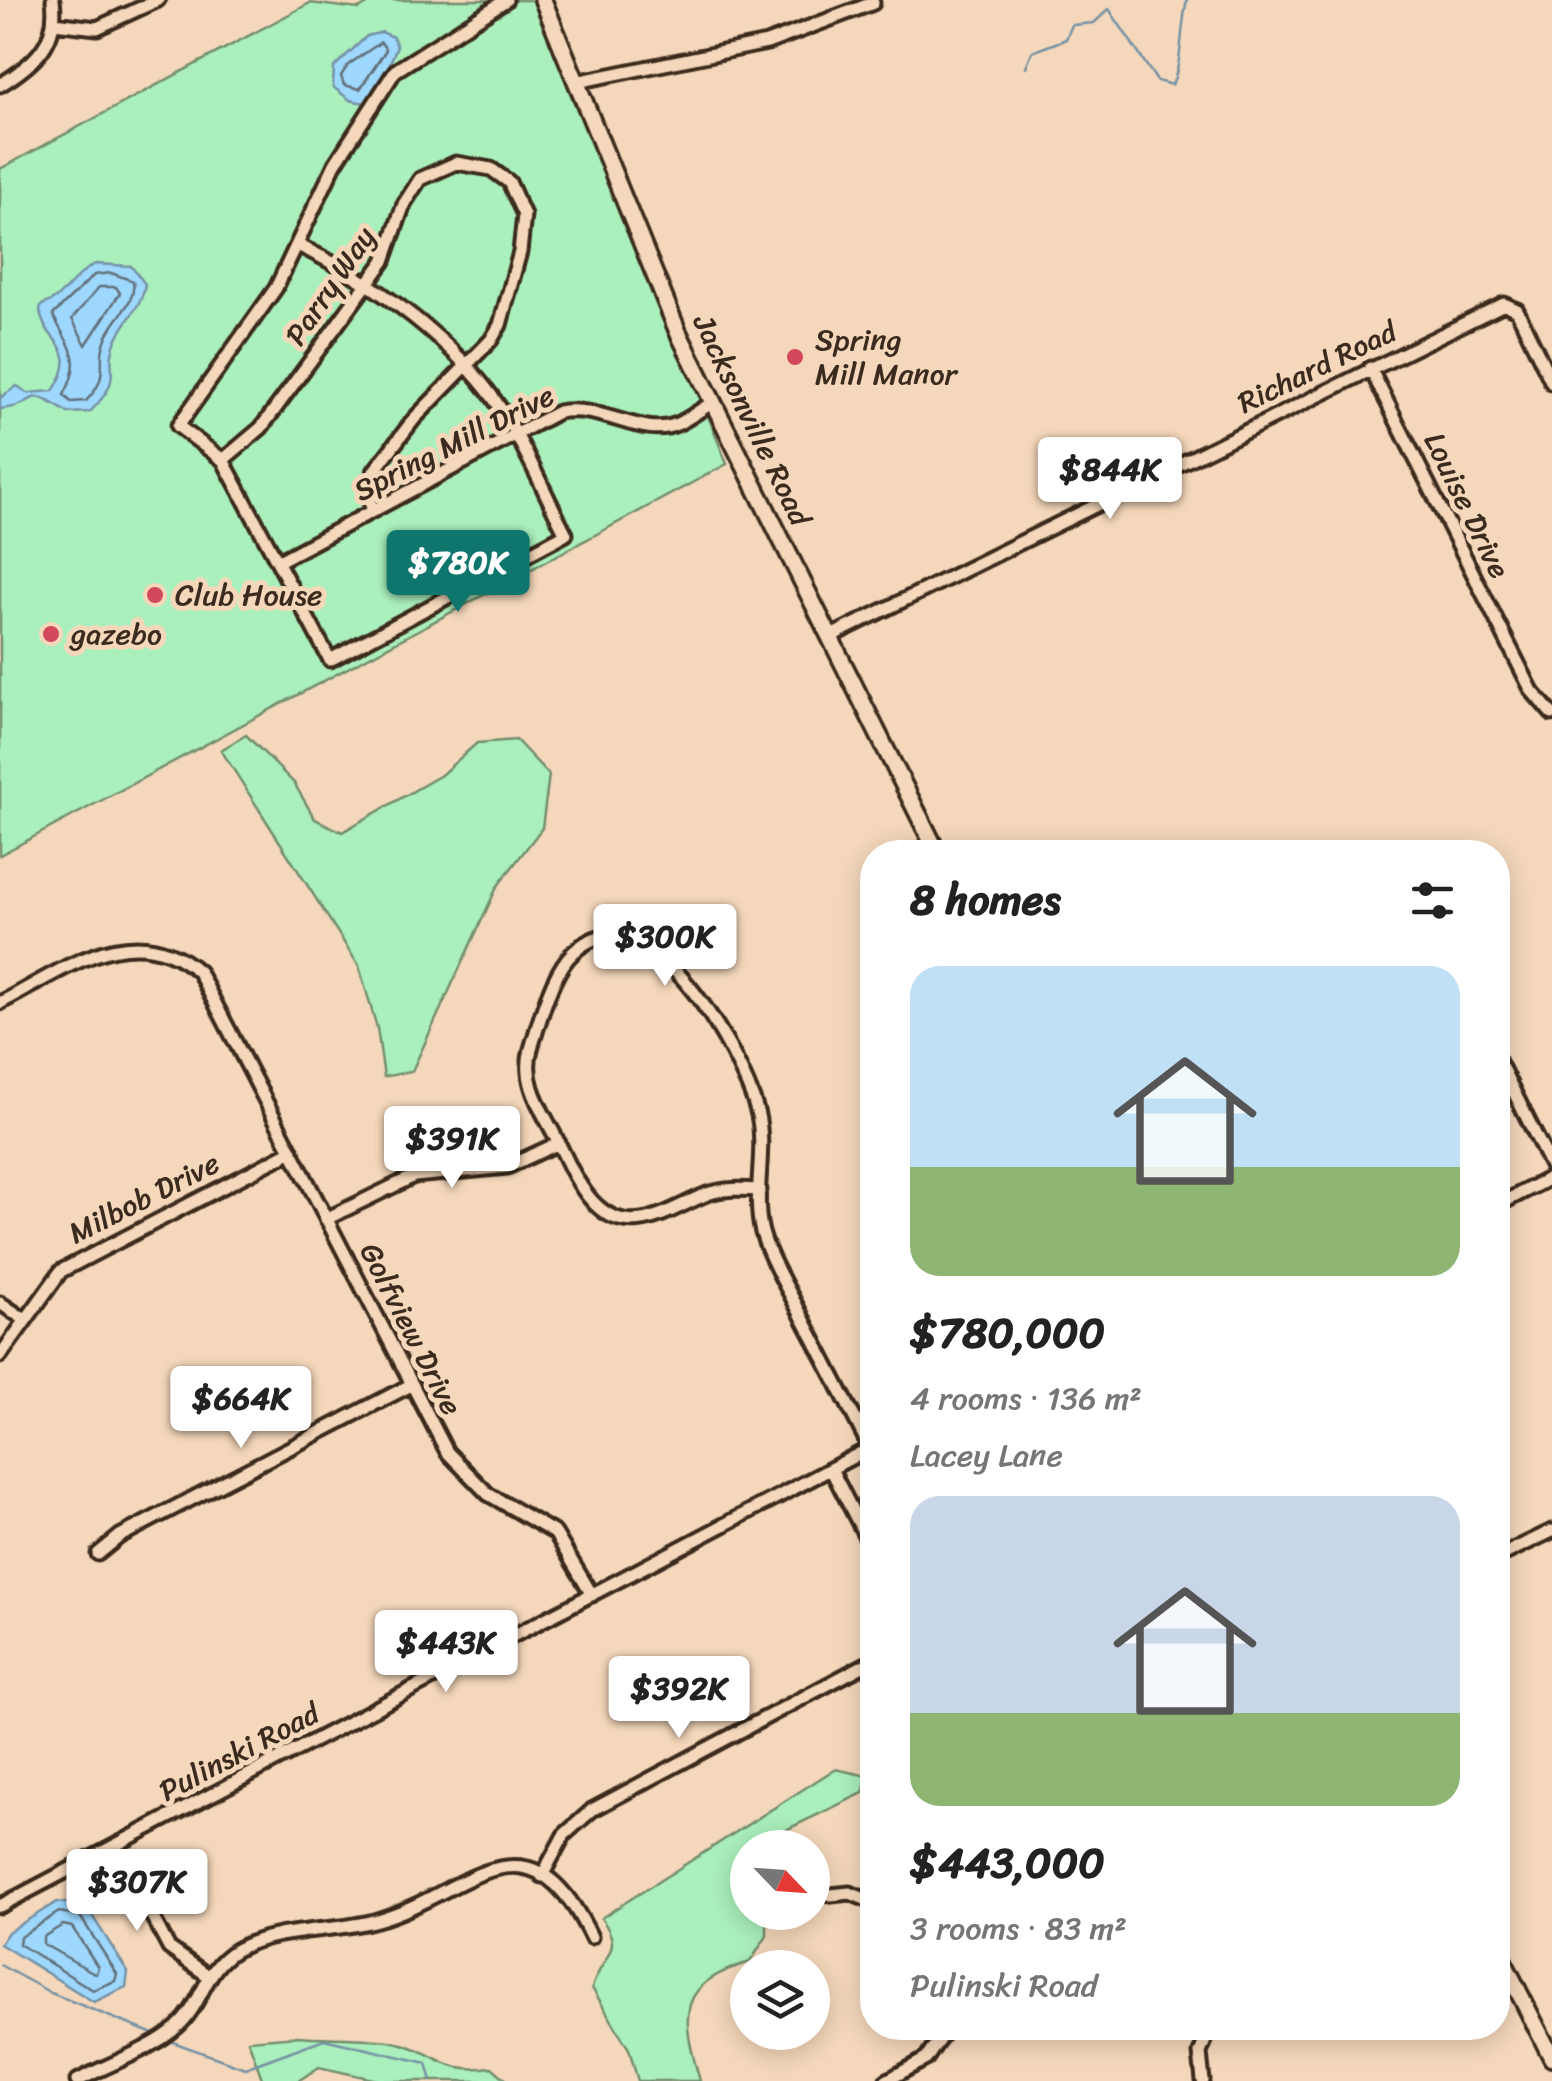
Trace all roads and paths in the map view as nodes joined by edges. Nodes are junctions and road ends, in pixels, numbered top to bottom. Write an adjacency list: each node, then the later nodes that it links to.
1 (53, 0): 6 (street)
2 (158, 0): 6 (street)
3 (506, 0): 11 (street)
4 (543, 0): 9 (main road, Jacksonville Road)
5 (873, 3): 9 (street)
6 (54, 23): 7 (street)
7 (16, 75): 8 (street); 10 (street)
8 (0, 76)
9 (576, 82): 16 (main road, Jacksonville Road)
10 (0, 85)
11 (298, 246): 12 (street); 18 (street)
12 (366, 284): 13 (street); 13 (street, Parry Way); 18 (street, Parry Way)
13 (466, 366): 17 (street); 19 (street, Parry Way)
14 (1370, 368): 15 (street, Richard Road); 21 (street, Richard Road); 22 (street, Louise Drive)
15 (1552, 382)
16 (712, 402): 17 (street, Spring Mill Drive); 21 (main road, Jacksonville Road)
17 (514, 435): 19 (street, Spring Mill Drive); 20 (street)
18 (223, 460): 20 (street)
19 (373, 511): 20 (street, Spring Mill Drive)
20 (279, 561)
21 (829, 637): 23 (main road, Jacksonville Road)
22 (1552, 714)
23 (931, 840)
24 (0, 1002): 27 (street, Golfview Drive)
25 (1510, 1084): 28 (street)
26 (558, 1143): 30 (street); 30 (street); 32 (street)
27 (292, 1151): 32 (street, Golfview Drive); 34 (street, Milbob Drive)
28 (1552, 1168)
29 (1552, 1177): 31 (street)
30 (760, 1190): 37 (street)
31 (1510, 1199)
32 (326, 1219): 36 (street, Golfview Drive)
33 (0, 1303): 34 (street)
34 (24, 1319): 35 (street, Milbob Drive)
35 (0, 1356)
36 (411, 1385): 43 (street); 44 (street, Golfview Drive)
37 (860, 1427)
38 (860, 1454): 39 (street, Pulinski Road)
39 (831, 1468): 40 (street); 44 (street, Pulinski Road)
40 (860, 1526)
41 (1552, 1531): 42 (street)
42 (1510, 1551)
43 (98, 1554)
44 (592, 1595): 46 (street, Pulinski Road)
45 (860, 1667): 47 (street)
46 (115, 1846): 50 (street, Pulinski Road); 53 (street)
47 (542, 1876): 51 (street); 53 (street)
48 (830, 1895): 49 (street)
49 (860, 1897)
50 (0, 1906)
51 (591, 1938)
52 (1510, 1975): 56 (main road)
53 (207, 1976): 57 (street)
54 (939, 2040): 58 (street)
55 (1205, 2040): 59 (street)
56 (1552, 2058)
57 (77, 2081)
58 (886, 2081)
59 (1203, 2081)

